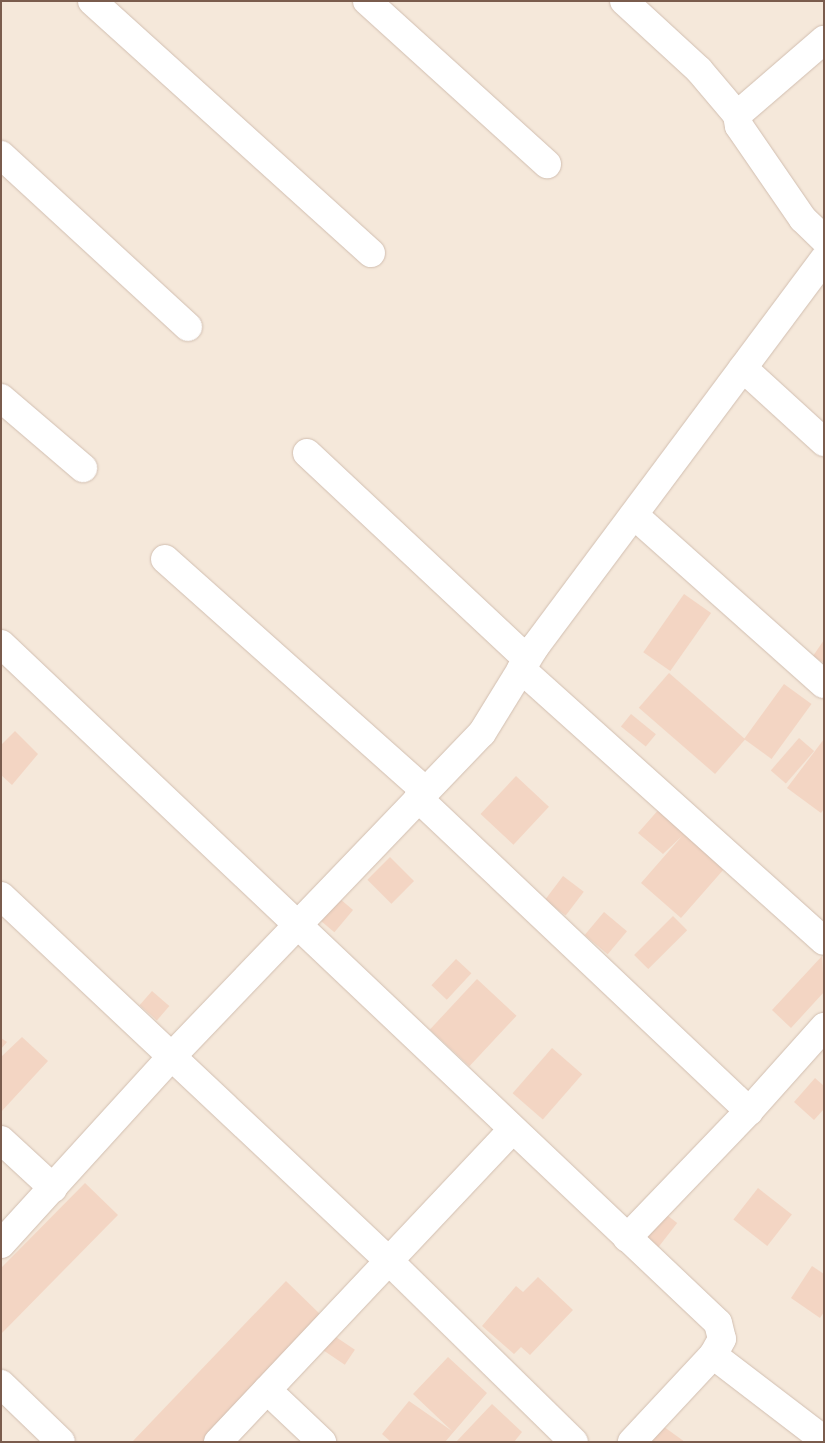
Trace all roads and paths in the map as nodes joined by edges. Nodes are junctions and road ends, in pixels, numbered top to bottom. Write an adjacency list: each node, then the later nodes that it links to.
1 (92, 1): 9 (street)
2 (368, 1): 7 (street)
3 (624, 1): 5 (street)
4 (824, 40): 5 (street)
5 (737, 115): 8 (street)
6 (1, 155): 11 (street)
7 (547, 164)
8 (824, 239)
9 (371, 253)
10 (824, 259): 12 (street)
11 (188, 327)
12 (743, 368): 14 (street); 17 (street)
13 (1, 398): 16 (street)
14 (824, 442)
15 (307, 453): 20 (street)
16 (83, 468)
17 (634, 516): 20 (street); 21 (street)
18 (165, 560): 22 (street)
19 (1, 644): 24 (street)
20 (524, 664): 22 (street); 25 (street)
21 (824, 684)
22 (421, 795): 24 (street); 28 (street)
23 (1, 896): 27 (street)
24 (298, 926): 27 (street); 29 (street)
25 (824, 941)
26 (824, 1027): 28 (street)
27 (172, 1056): 31 (street); 34 (street)
28 (749, 1111): 32 (street)
29 (512, 1130): 32 (street); 34 (street)
30 (1, 1140): 31 (street)
31 (53, 1188): 33 (street)
32 (627, 1238): 35 (street)
33 (1, 1244)
34 (388, 1260): 37 (street); 42 (street)
35 (713, 1355): 38 (street); 43 (street)
36 (1, 1384): 39 (street)
37 (267, 1390): 40 (street); 41 (street)
38 (824, 1440)
39 (61, 1442)
40 (218, 1442)
41 (322, 1442)
42 (574, 1442)
43 (632, 1442)

